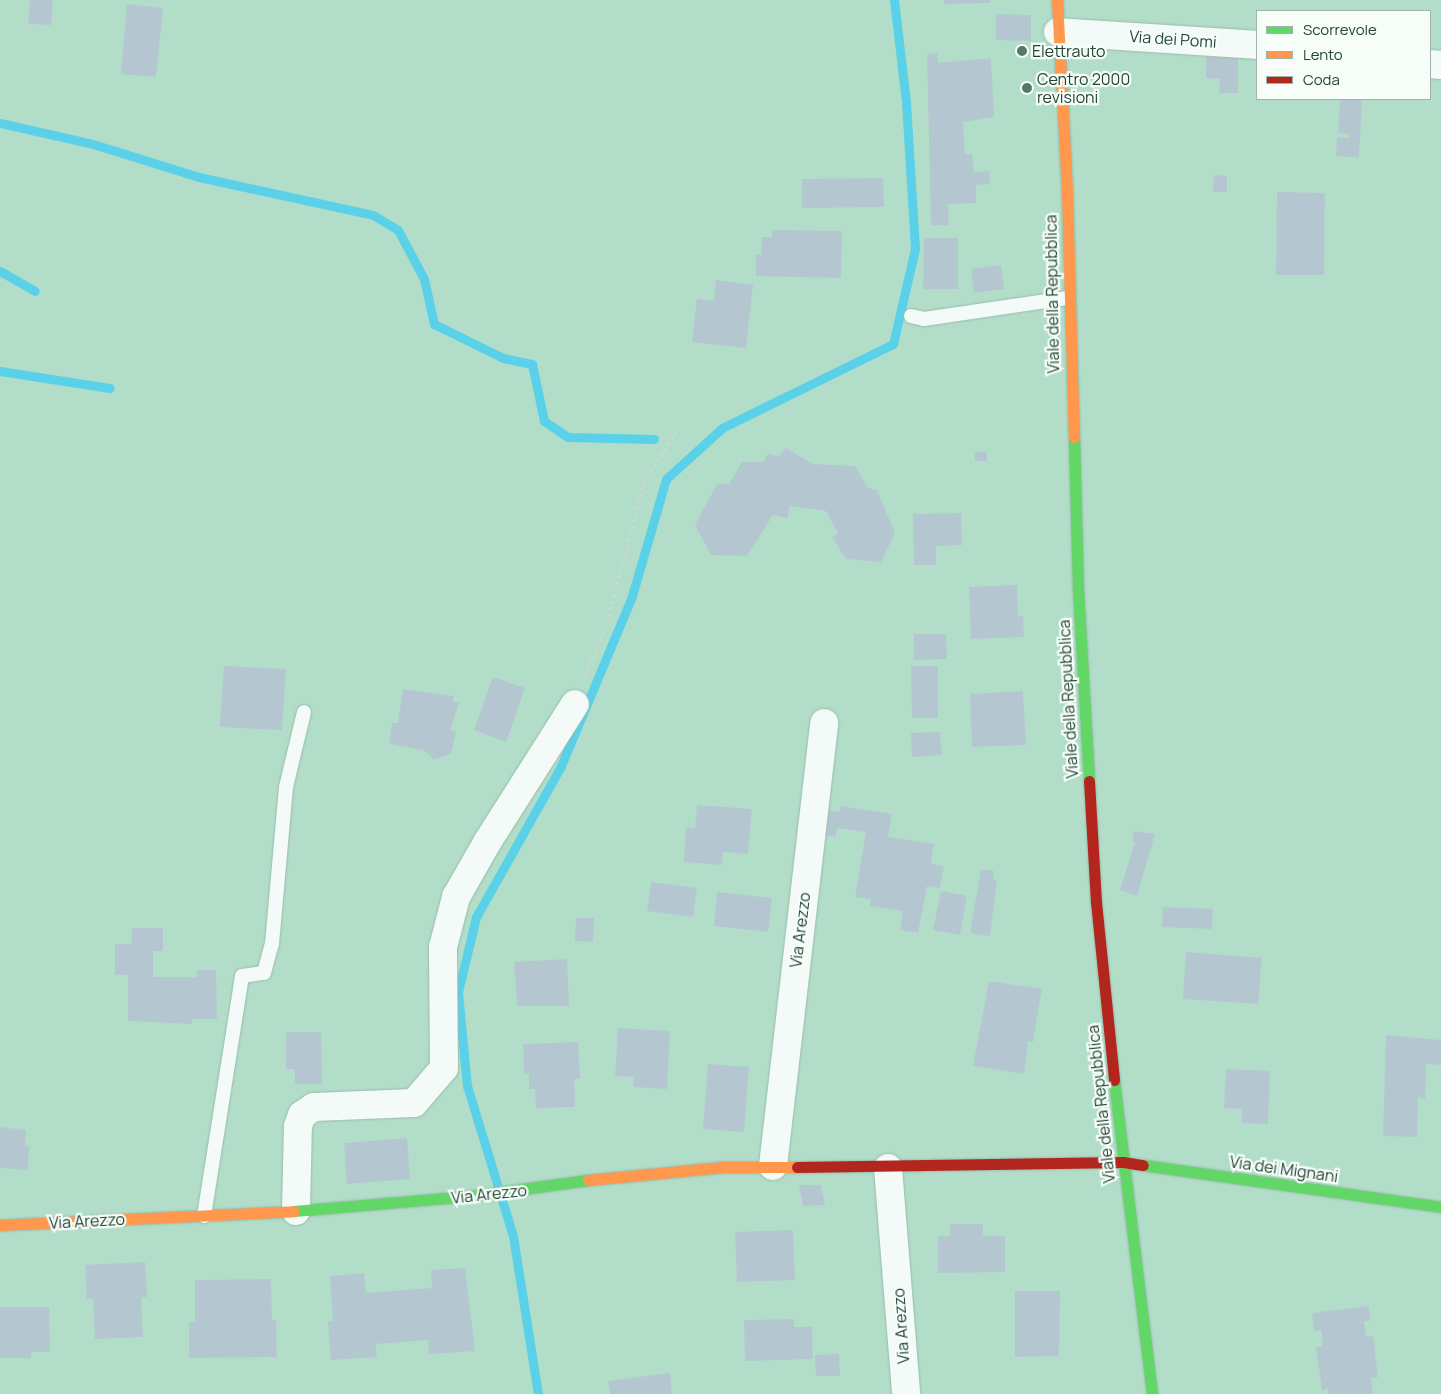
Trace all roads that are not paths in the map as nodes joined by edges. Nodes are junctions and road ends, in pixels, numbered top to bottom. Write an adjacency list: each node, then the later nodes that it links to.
1 (1057, 0): 2 (street, Viale della Repubblica)
2 (1058, 32): 3 (street, Via dei Pomi); 4 (street, Viale della Repubblica)
3 (1256, 45)
4 (1067, 298): 5 (lane); 9 (street, Viale della Repubblica)
5 (911, 316)
6 (575, 704): 13 (street)
7 (304, 712): 14 (lane)
8 (824, 723): 10 (street, Via Arezzo)
9 (1122, 1162): 11 (street, Via Arezzo); 12 (street, Via dei Mignani); 17 (street, Viale della Repubblica)
10 (773, 1166): 11 (street, Via Arezzo); 13 (street, Via Arezzo)
11 (888, 1168): 16 (street, Via Arezzo)
12 (1441, 1207)
13 (296, 1211): 14 (street, Via Arezzo)
14 (204, 1216): 15 (street, Via Arezzo)
15 (0, 1225)
16 (906, 1394)
17 (1152, 1394)

